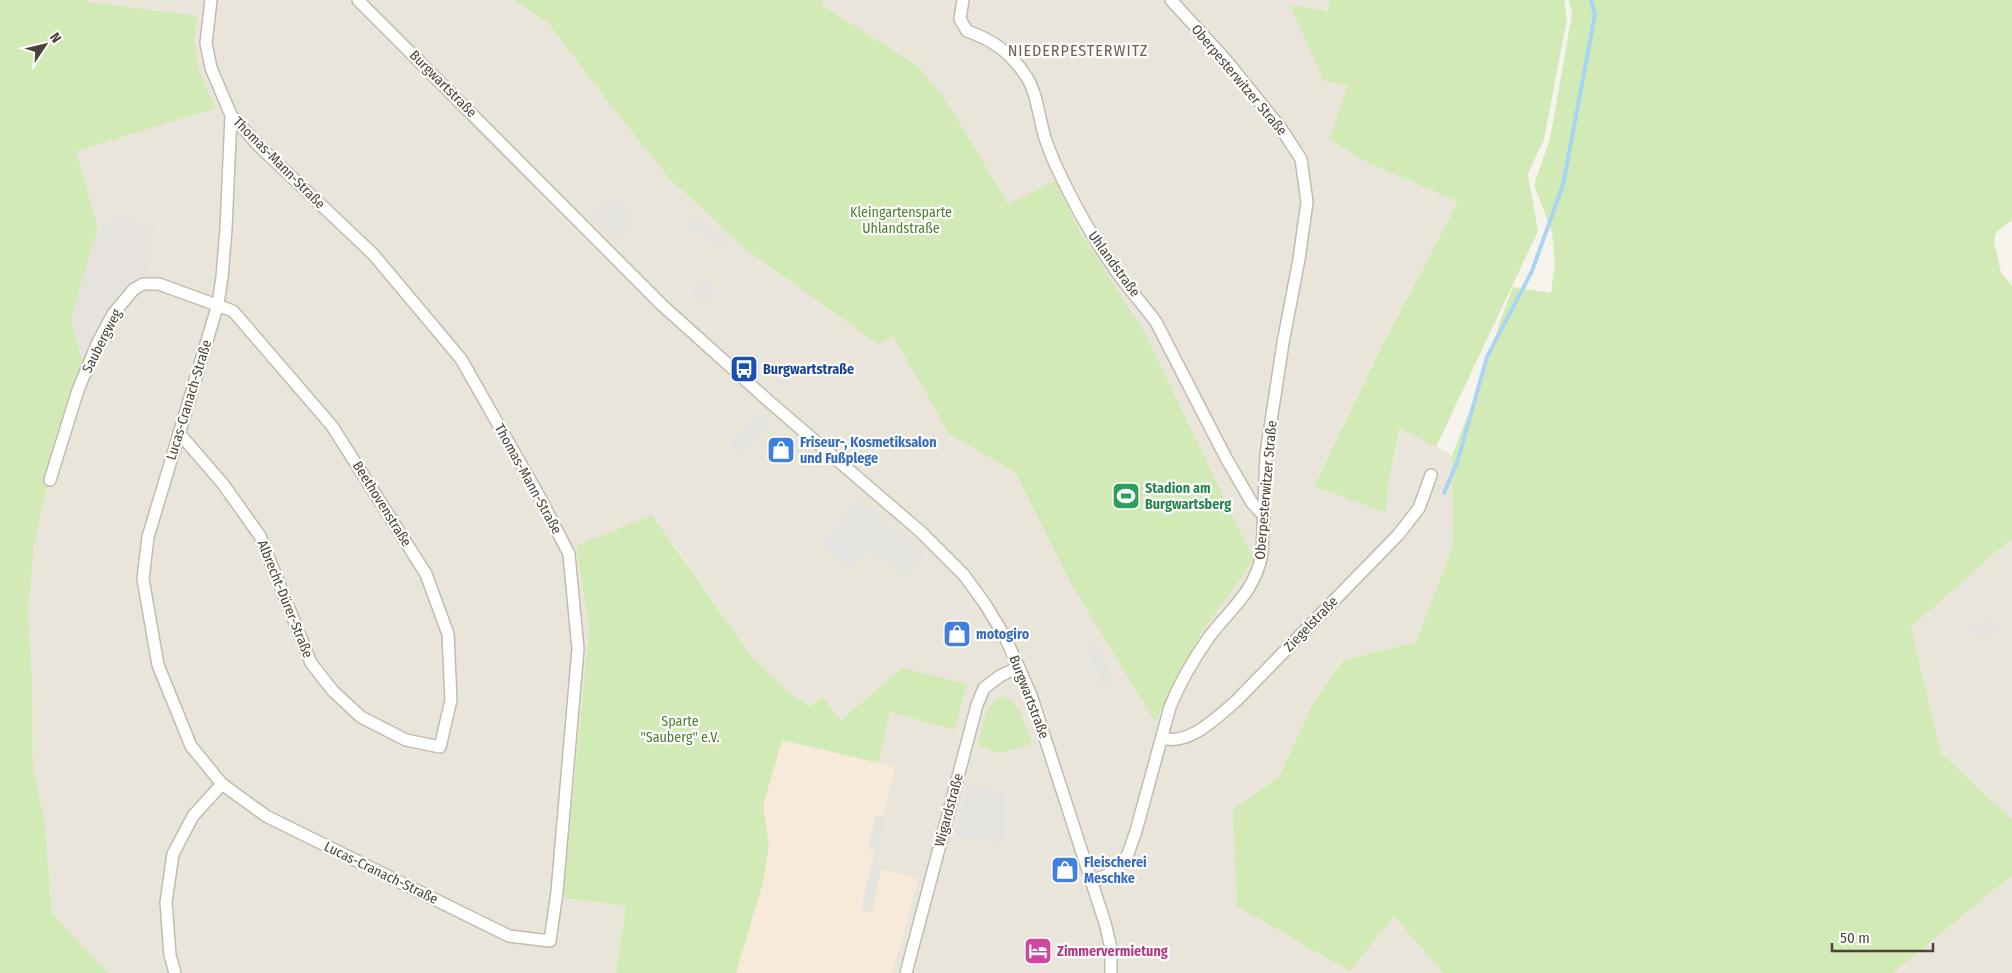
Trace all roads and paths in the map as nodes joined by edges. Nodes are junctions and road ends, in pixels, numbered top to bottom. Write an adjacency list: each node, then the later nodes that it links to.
1 (211, 0): 5 (street, Lucas-Cranach-Straße)
2 (358, 0): 11 (street, Burgwartstraße)
3 (963, 0): 10 (street, Uhlandstraße)
4 (1171, 0): 10 (street, Oberpesterwitzer Straße)
5 (230, 115): 6 (street, Lucas-Cranach-Straße); 16 (street, Thomas-Mann-Straße)
6 (218, 304): 7 (street, Lucas-Cranach-Straße); 9 (street, Saubergweg); 13 (street, Beethovenstraße)
7 (180, 433): 13 (street, Albrecht-Dürer-Straße); 14 (street, Lucas-Cranach-Straße)
8 (1432, 475): 12 (street, Ziegelstraße)
9 (50, 480)
10 (1264, 516): 12 (street, Oberpesterwitzer Straße)
11 (1019, 667): 15 (street, Burgwartstraße); 18 (street, Wigardstraße)
12 (1162, 738): 15 (street, Oberpesterwitzer Straße)
13 (440, 746)
14 (222, 784): 16 (street, Lucas-Cranach-Straße); 17 (street)
15 (1091, 881): 19 (street)
16 (550, 941)
17 (175, 973)
18 (906, 973)
19 (1111, 973)

